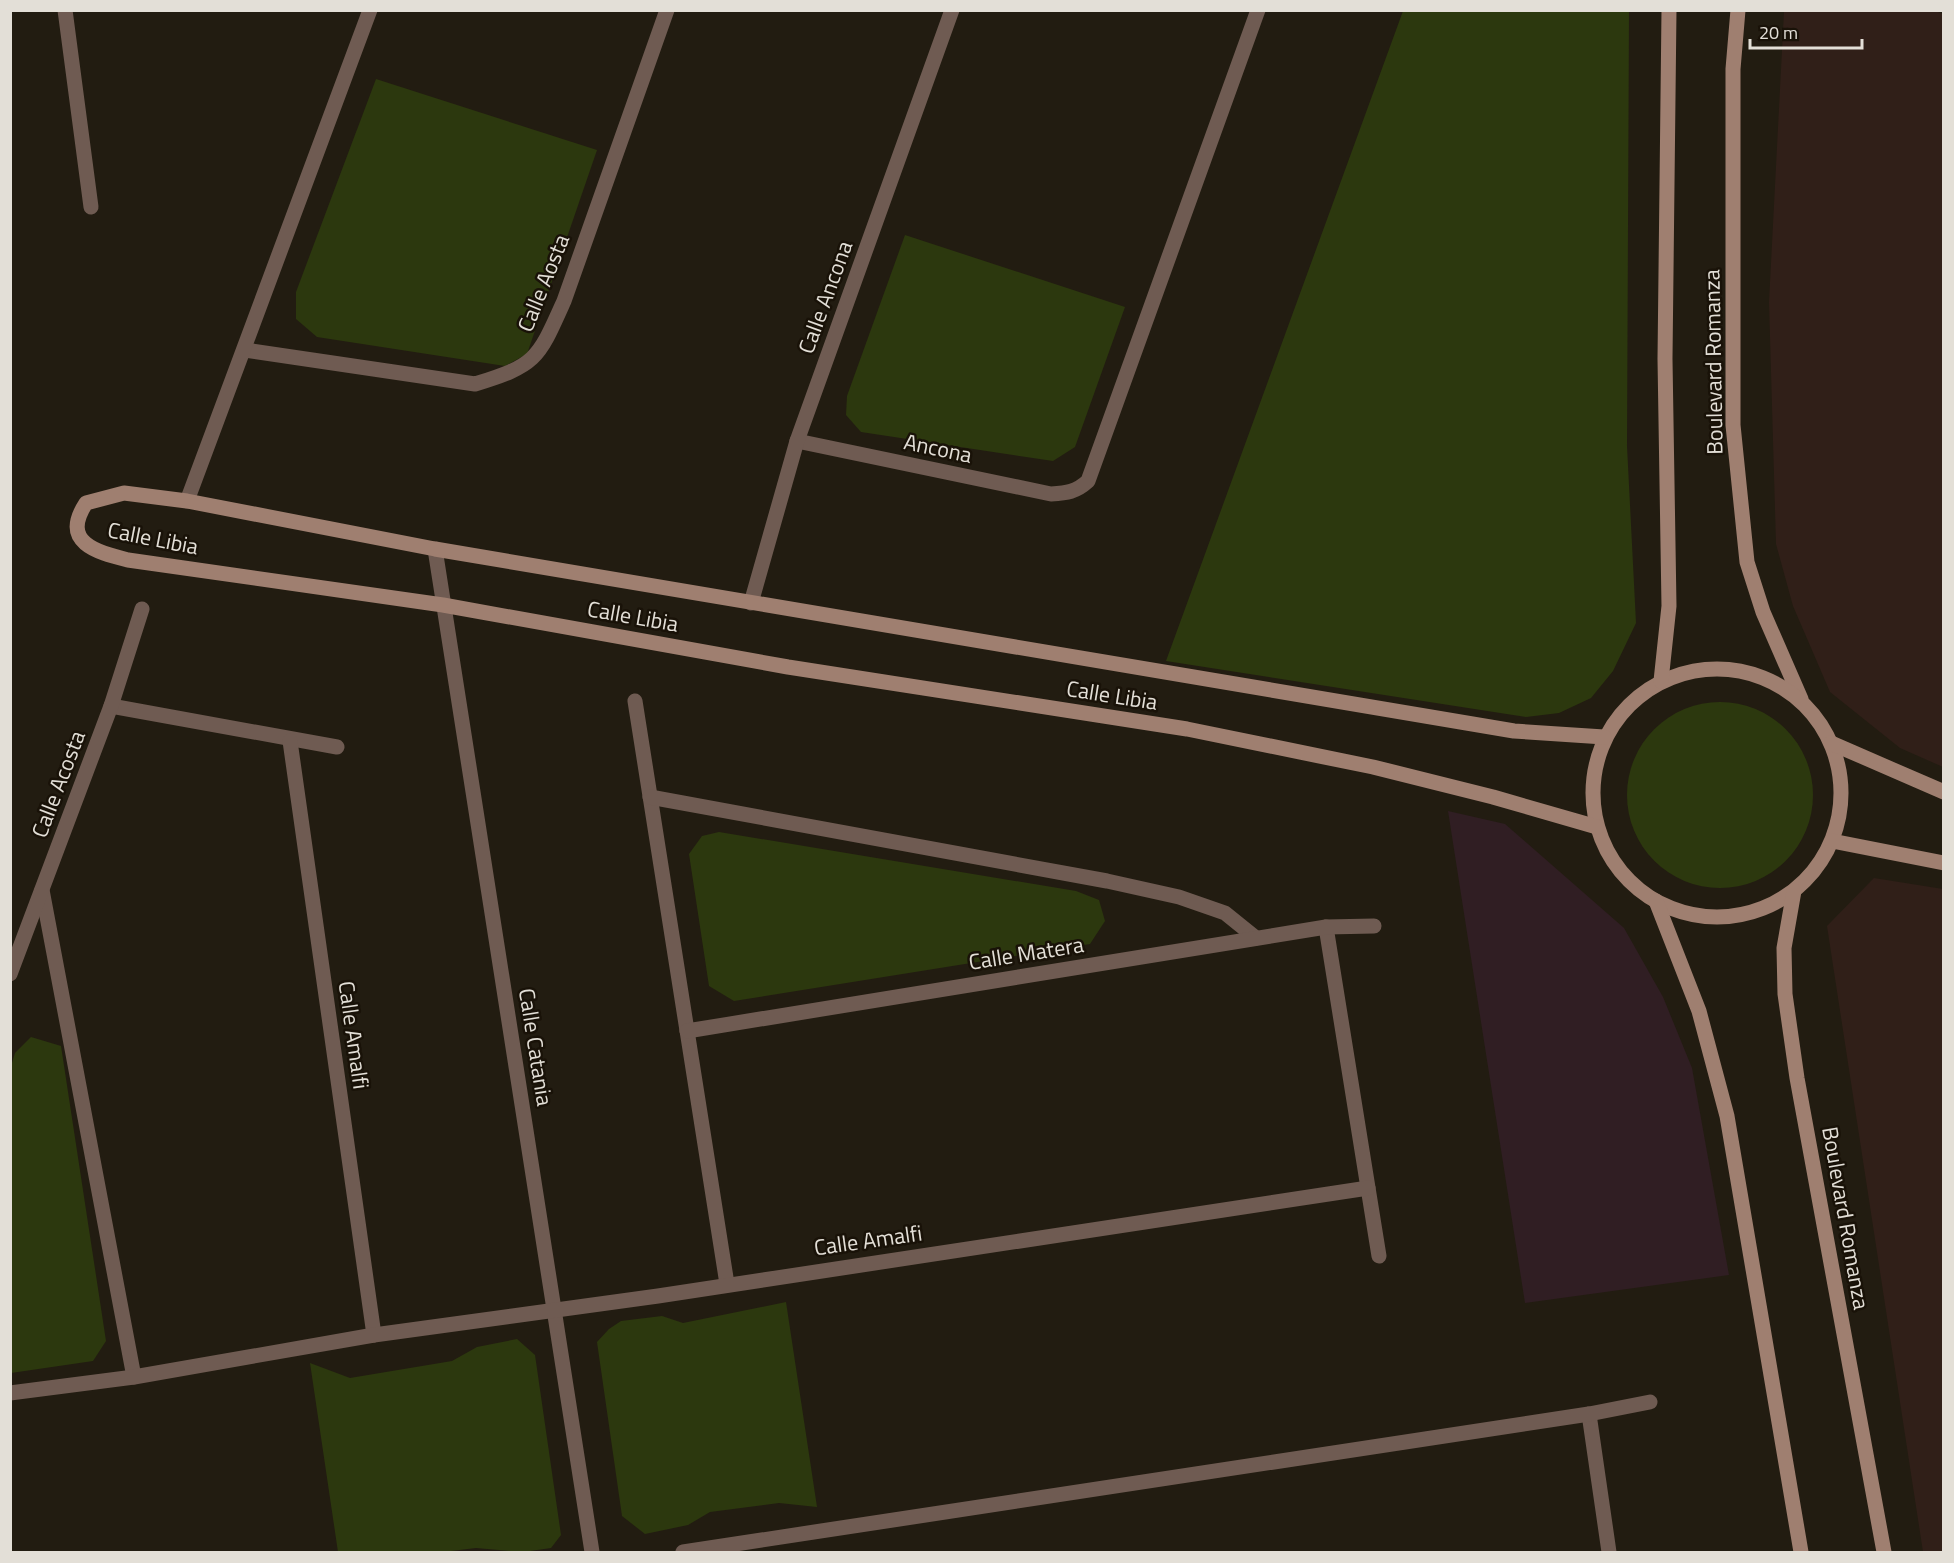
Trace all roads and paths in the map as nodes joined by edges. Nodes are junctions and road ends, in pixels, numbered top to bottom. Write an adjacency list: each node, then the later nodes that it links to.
1 (65, 10): 8 (street)
2 (370, 10): 9 (street)
3 (667, 10): 9 (street, Calle Aosta)
4 (952, 10): 10 (street, Calle Ancona)
5 (1258, 10): 10 (street, Ancona)
6 (1669, 10): 16 (main road, Boulevard Romanza)
7 (1738, 10): 18 (main road, Boulevard Romanza)
8 (91, 207)
9 (245, 350): 11 (street)
10 (797, 441): 13 (street, Calle Ancona)
11 (188, 501): 12 (main road, Calle Libia); 14 (main road, Calle Libia)
12 (435, 549): 13 (main road, Calle Libia); 14 (street, Calle Catania)
13 (751, 603): 20 (main road, Calle Libia)
14 (443, 605): 26 (main road, Calle Libia); 40 (street, Calle Catania)
15 (142, 609): 19 (street, Calle Acosta)
16 (1661, 681): 18 (main road); 20 (main road)
17 (634, 701): 25 (street)
18 (1803, 702): 22 (main road)
19 (111, 706): 21 (street); 29 (street, Calle Acosta)
20 (1604, 737): 26 (main road)
21 (290, 741): 23 (street); 41 (street, Calle Amalfi)
22 (1831, 743): 24 (main road); 27 (main road)
23 (337, 747)
24 (1944, 792)
25 (650, 797): 34 (street); 36 (street)
26 (1597, 827): 31 (main road)
27 (1832, 841): 28 (main road); 30 (main road)
28 (1944, 863)
29 (42, 890): 35 (street, Calle Acosta); 42 (street)
30 (1794, 891): 31 (main road); 51 (main road, Boulevard Romanza)
31 (1656, 901): 50 (main road)
32 (1374, 926): 33 (street, Calle Matera)
33 (1326, 927): 34 (street, Calle Matera); 37 (street)
34 (1256, 938): 36 (street, Calle Matera)
35 (10, 974)
36 (687, 1031): 39 (street)
37 (1368, 1188): 38 (street); 39 (street, Calle Amalfi)
38 (1379, 1256)
39 (727, 1284): 40 (street, Calle Amalfi)
40 (555, 1311): 41 (street, Calle Amalfi); 47 (street, Calle Catania)
41 (374, 1335): 42 (street, Calle Amalfi)
42 (134, 1377): 43 (street, Calle Amalfi)
43 (10, 1393)
44 (1650, 1402): 45 (street)
45 (1589, 1414): 46 (street); 49 (street)
46 (758, 1548): 48 (street)
47 (592, 1552)
48 (683, 1552)
49 (1609, 1552)
50 (1801, 1552)
51 (1884, 1552)

